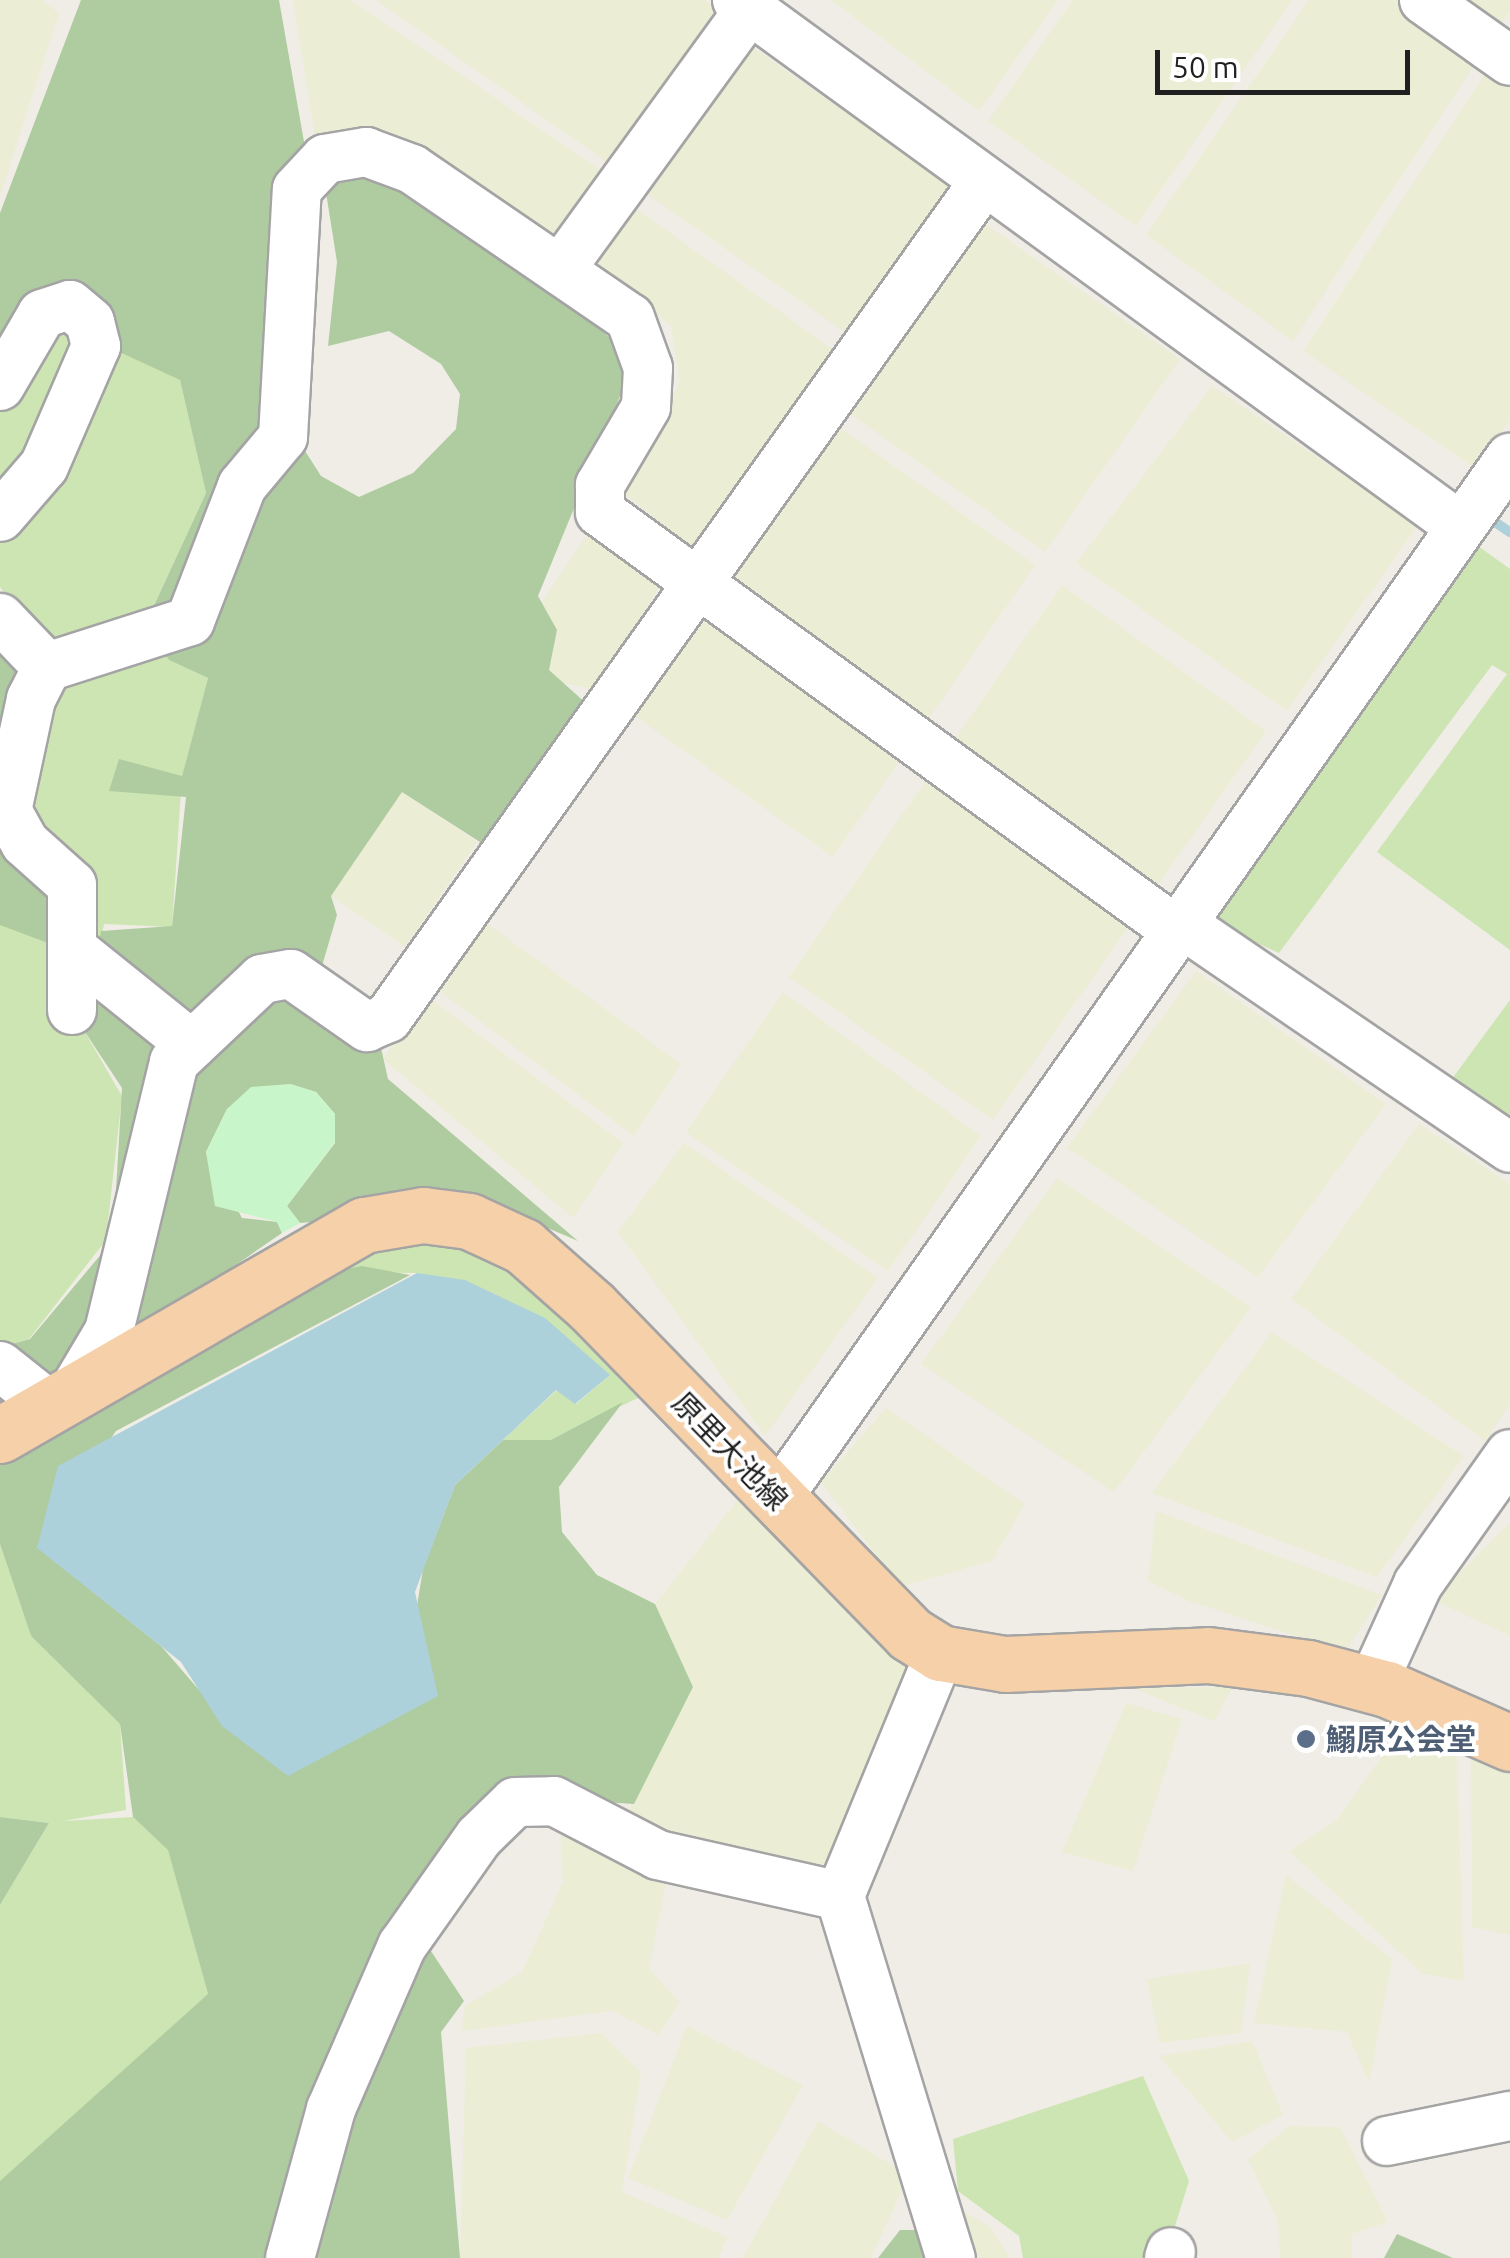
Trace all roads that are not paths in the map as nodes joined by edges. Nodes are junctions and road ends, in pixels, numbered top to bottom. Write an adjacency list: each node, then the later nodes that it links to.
1 (1424, 0): 3 (street)
2 (743, 5): 4 (street); 5 (street)
3 (1510, 61)
4 (983, 183): 9 (street); 10 (street)
5 (560, 270): 10 (street); 12 (street)
6 (0, 386): 8 (street)
7 (1500, 472): 9 (street)
8 (0, 517)
9 (1461, 527): 13 (street)
10 (692, 585): 13 (street); 16 (street)
11 (0, 618): 12 (street)
12 (47, 667): 14 (street)
13 (1180, 927): 17 (street); 22 (street)
14 (75, 950): 15 (street); 16 (street)
15 (72, 1010)
16 (192, 1045): 19 (street)
17 (1510, 1148)
18 (0, 1366): 19 (street)
19 (62, 1398): 20 (main road, 原里大池線); 22 (main road, 原里大池線)
20 (0, 1436)
21 (1510, 1454): 24 (street)
22 (776, 1500): 23 (main road, 原里大池線)
23 (940, 1653): 24 (main road); 26 (street)
24 (1372, 1686): 25 (main road)
25 (1510, 1743)
26 (840, 1896): 29 (street); 30 (street)
27 (1510, 2116): 28 (street)
28 (1387, 2140)
29 (290, 2258)
30 (951, 2258)

